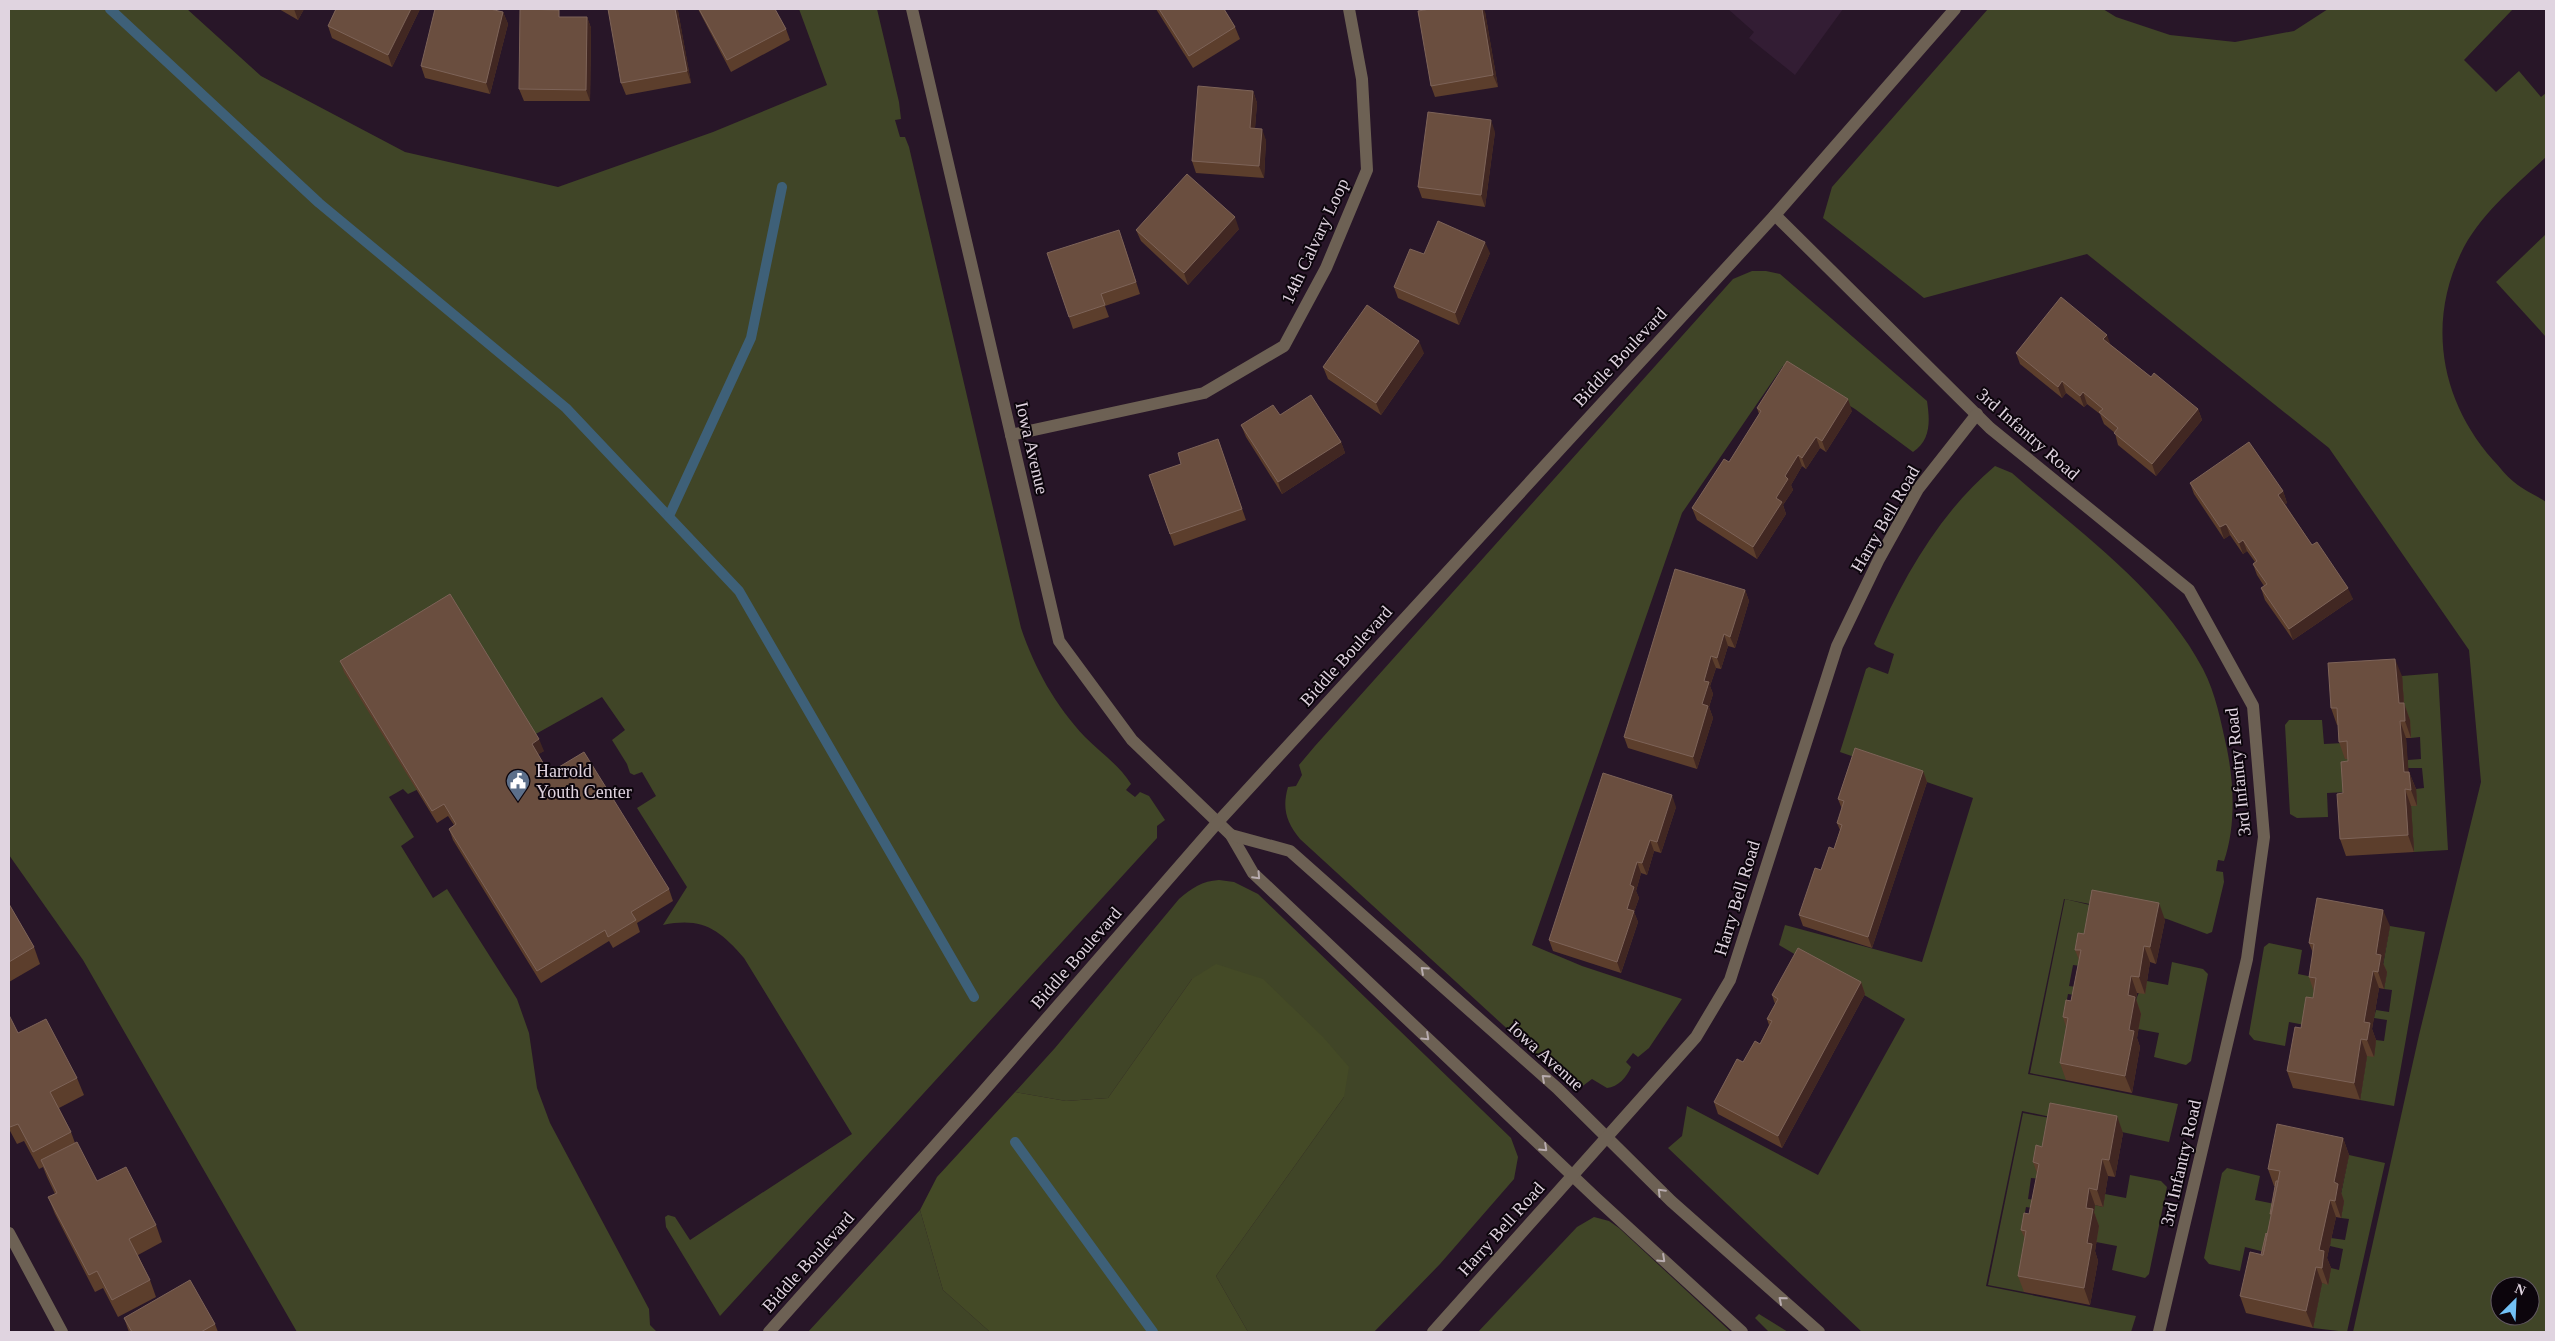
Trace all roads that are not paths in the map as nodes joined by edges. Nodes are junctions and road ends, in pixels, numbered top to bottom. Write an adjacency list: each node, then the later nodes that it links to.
1 (912, 9): 6 (street, Iowa Avenue)
2 (1350, 9): 6 (street, 14th Calvary Loop)
3 (1956, 9): 4 (street, Biddle Boulevard)
4 (1776, 215): 5 (street, 3rd Infantry Road); 7 (street, Biddle Boulevard)
5 (1977, 414): 9 (street, Harry Bell Road); 17 (street, 3rd Infantry Road)
6 (1011, 435): 7 (street, Iowa Avenue)
7 (1217, 823): 8 (street, Iowa Avenue); 13 (street, Biddle Boulevard)
8 (1231, 835): 9 (street, Iowa Avenue, one-way to 8); 10 (street, Iowa Avenue, one-way to 10)
9 (1607, 1138): 10 (street, Harry Bell Road); 16 (street, Iowa Avenue, one-way to 9)
10 (1572, 1175): 14 (street, Harry Bell Road); 15 (street, Iowa Avenue, one-way to 15)
11 (9, 1233): 12 (street)
12 (62, 1332)
13 (769, 1332)
14 (1432, 1332)
15 (1742, 1332)
16 (1819, 1332)
17 (2159, 1332)

